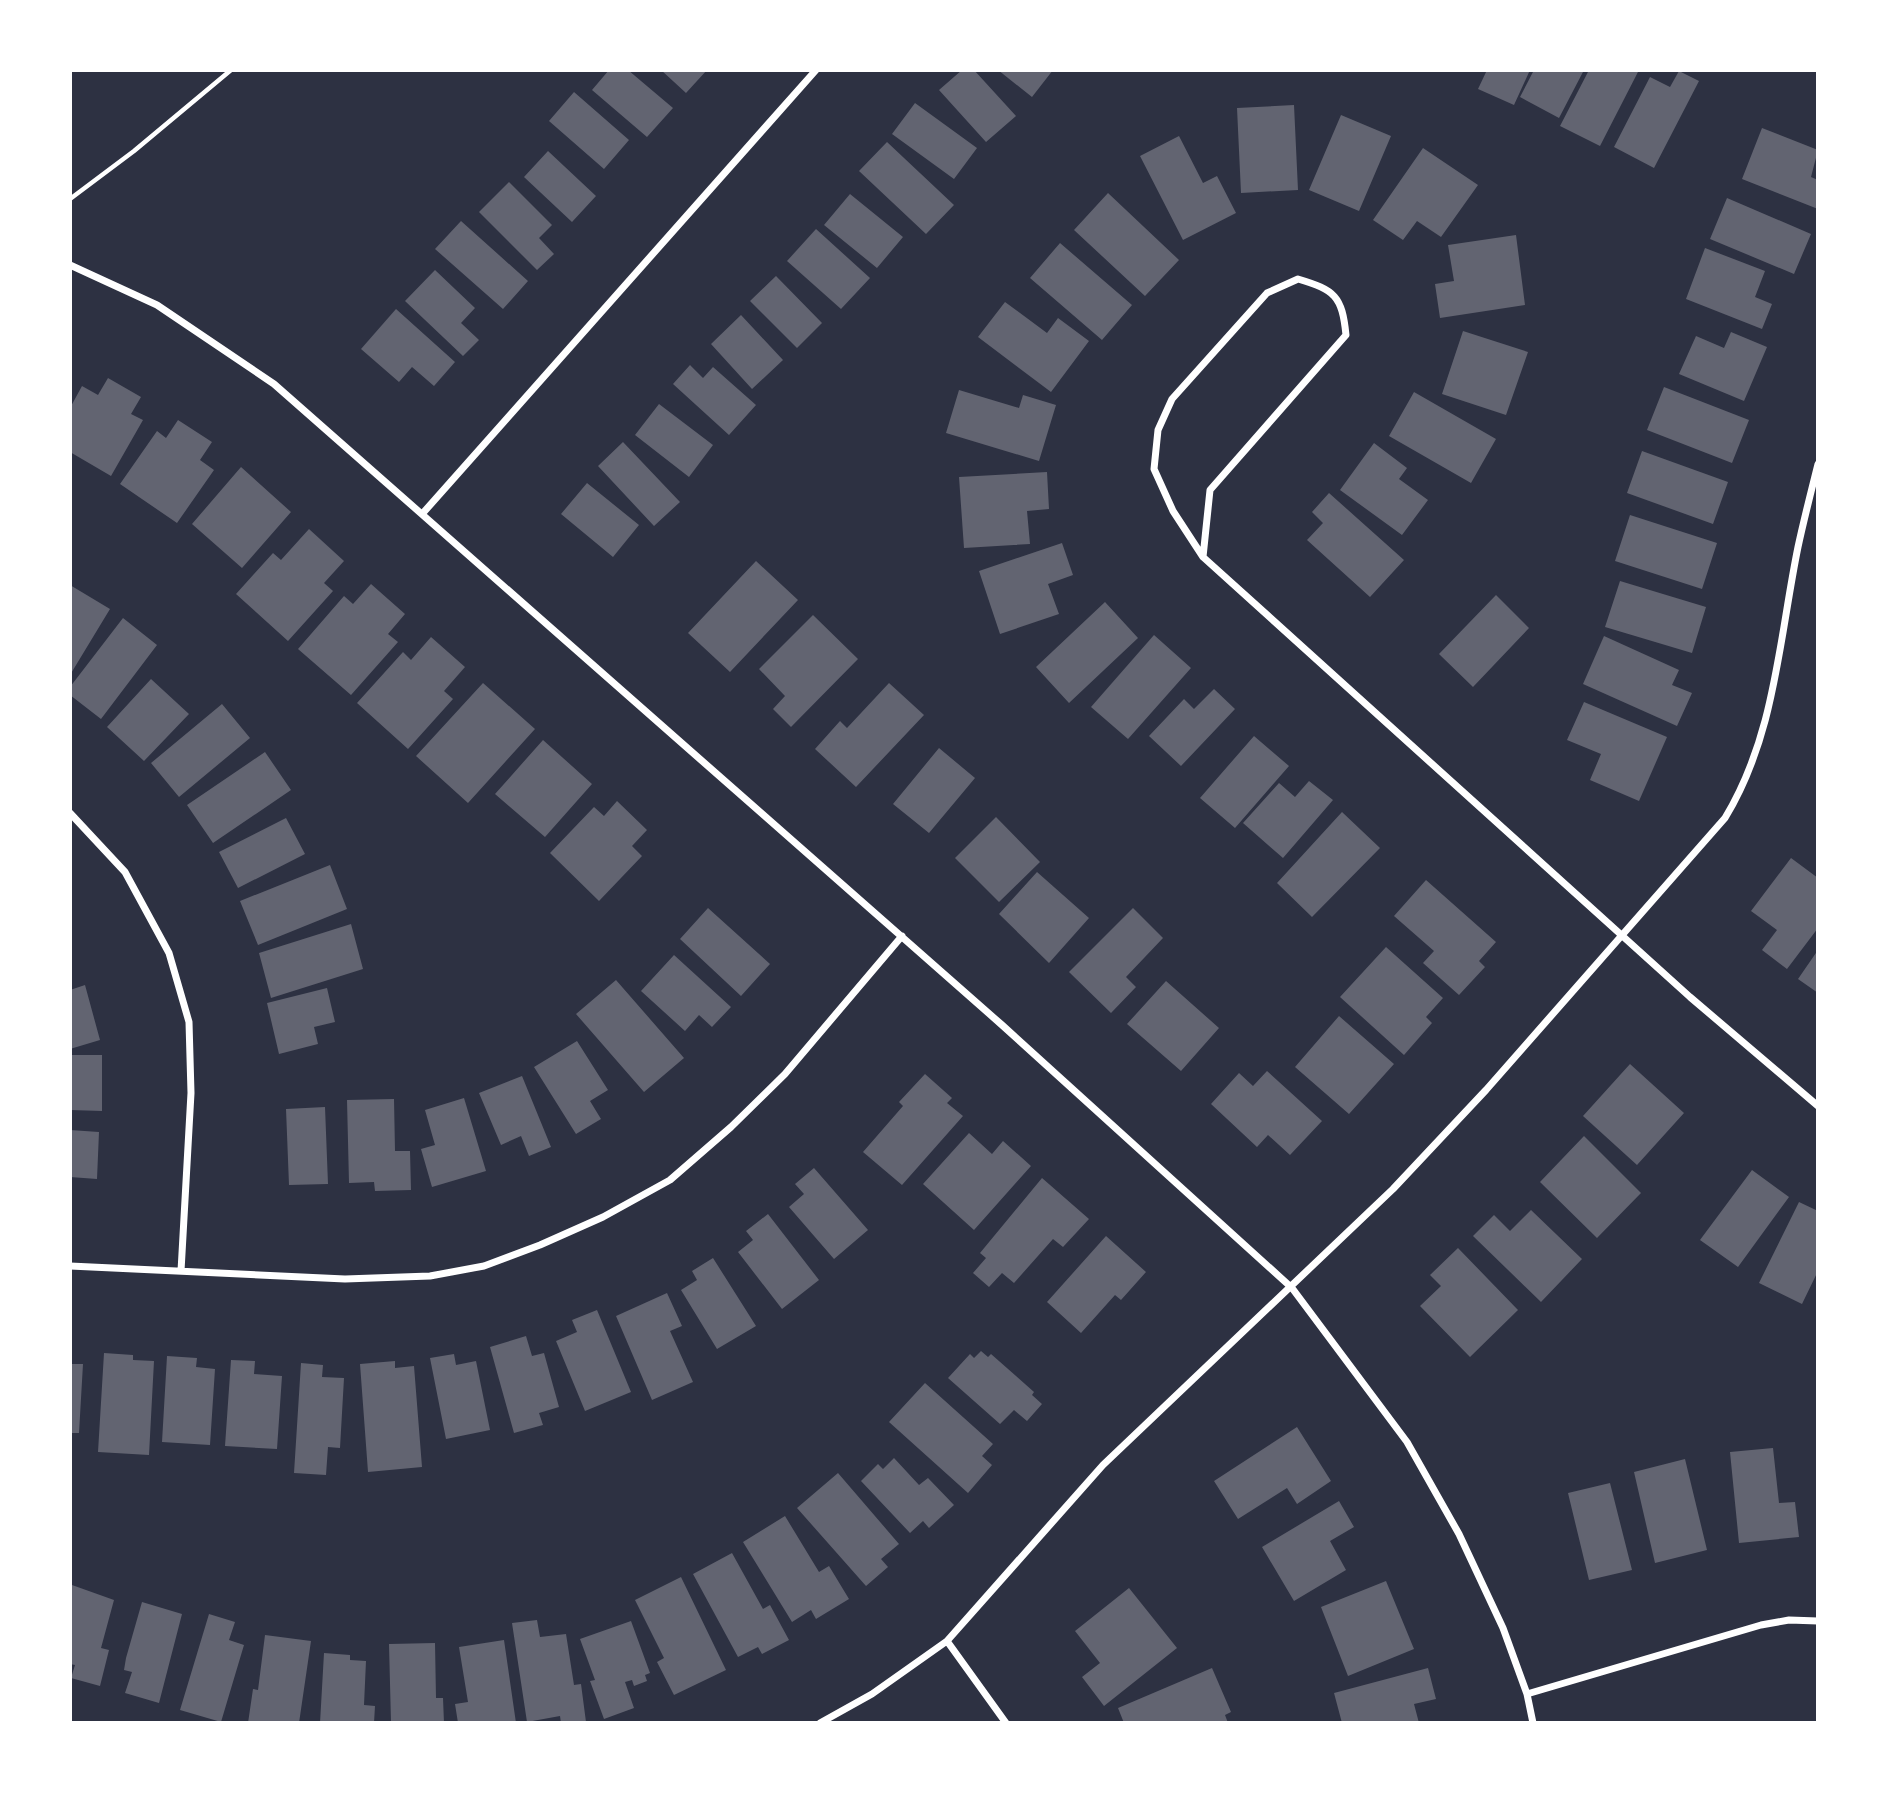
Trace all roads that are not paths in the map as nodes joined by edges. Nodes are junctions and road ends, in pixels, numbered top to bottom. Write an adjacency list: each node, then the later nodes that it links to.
1 (816, 70): 4 (street)
2 (70, 265): 4 (street)
3 (1818, 464): 8 (street)
4 (423, 513): 7 (street)
5 (1203, 557): 5 (street); 8 (street)
6 (70, 813): 11 (street)
7 (902, 936): 11 (street); 12 (street)
8 (1623, 936): 9 (street); 12 (street)
9 (1818, 1106)
10 (70, 1266): 11 (street)
11 (181, 1271)
12 (1292, 1288): 14 (street); 15 (street)
13 (1818, 1621): 15 (street)
14 (947, 1641): 16 (street); 17 (street)
15 (1527, 1694): 18 (street)
16 (820, 1723)
17 (1006, 1723)
18 (1533, 1723)

